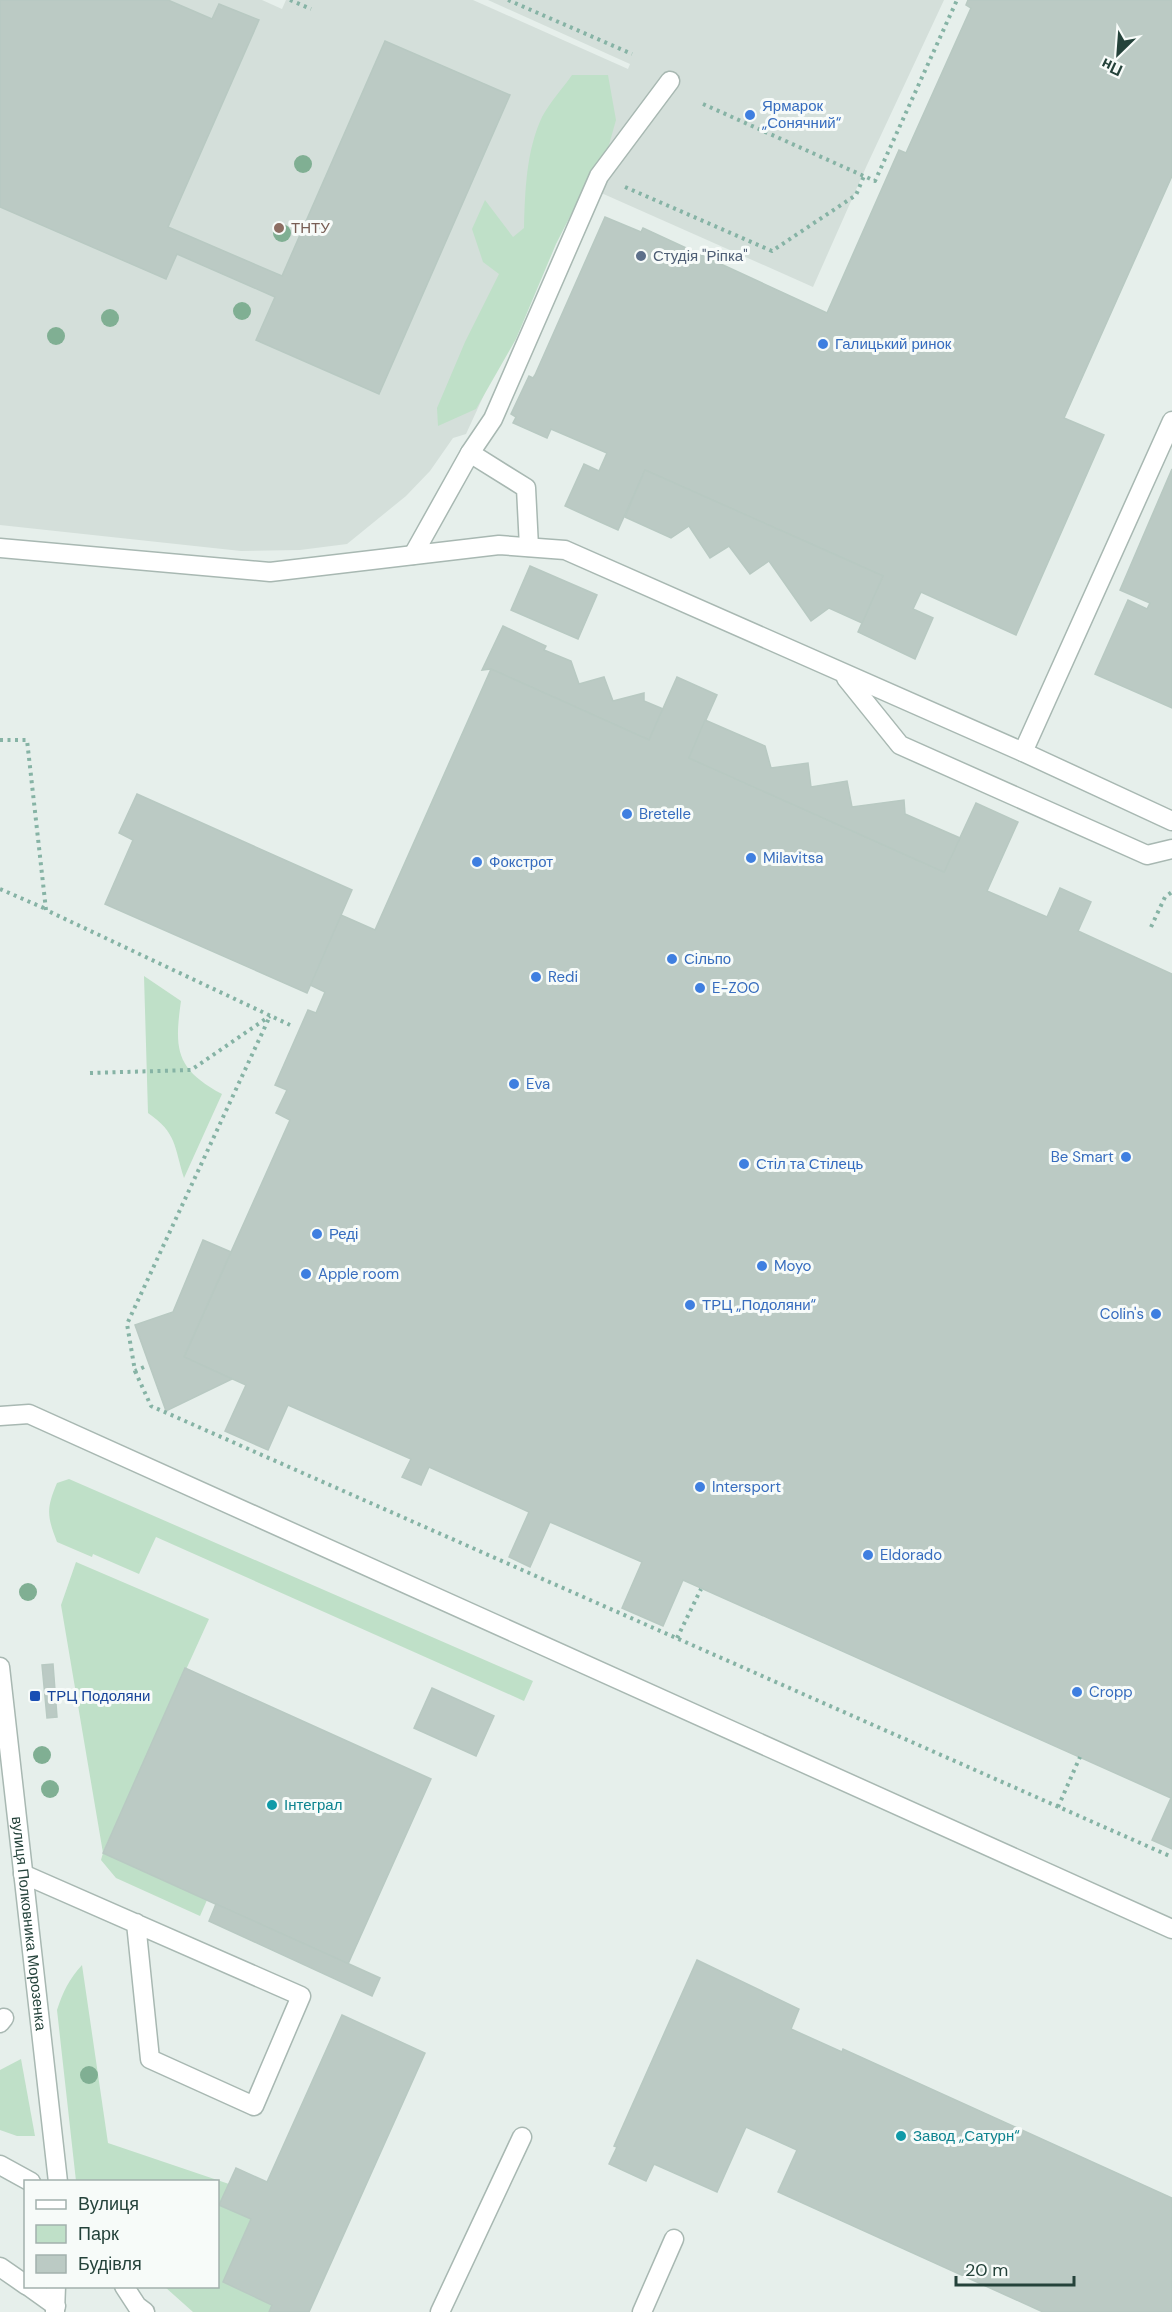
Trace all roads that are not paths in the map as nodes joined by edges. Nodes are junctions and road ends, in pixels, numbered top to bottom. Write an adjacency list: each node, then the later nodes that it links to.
1 (670, 81): 3 (street)
2 (1172, 421): 8 (street)
3 (470, 453): 4 (street); 6 (street)
4 (529, 547): 6 (street); 7 (street)
5 (0, 548): 6 (street)
6 (413, 555)
7 (843, 674): 8 (street); 10 (street)
8 (1023, 752): 9 (street)
9 (1172, 821)
10 (1172, 849)
11 (0, 1416): 15 (street)
12 (0, 1667): 13 (street, вулиця Полковника Морозенка)
13 (23, 1874): 14 (street); 19 (street, вулиця Полковника Морозенка)
14 (136, 1923): 14 (street)
15 (1172, 1929)
16 (522, 2137): 28 (street)
17 (0, 2165): 18 (street)
18 (29, 2180)
19 (58, 2180)
20 (674, 2240): 29 (street)
21 (0, 2267): 22 (street)
22 (24, 2284)
23 (30, 2288): 26 (street)
24 (56, 2288): 26 (street)
25 (125, 2288): 27 (street)
26 (56, 2309)
27 (145, 2312)
28 (440, 2312)
29 (642, 2312)

